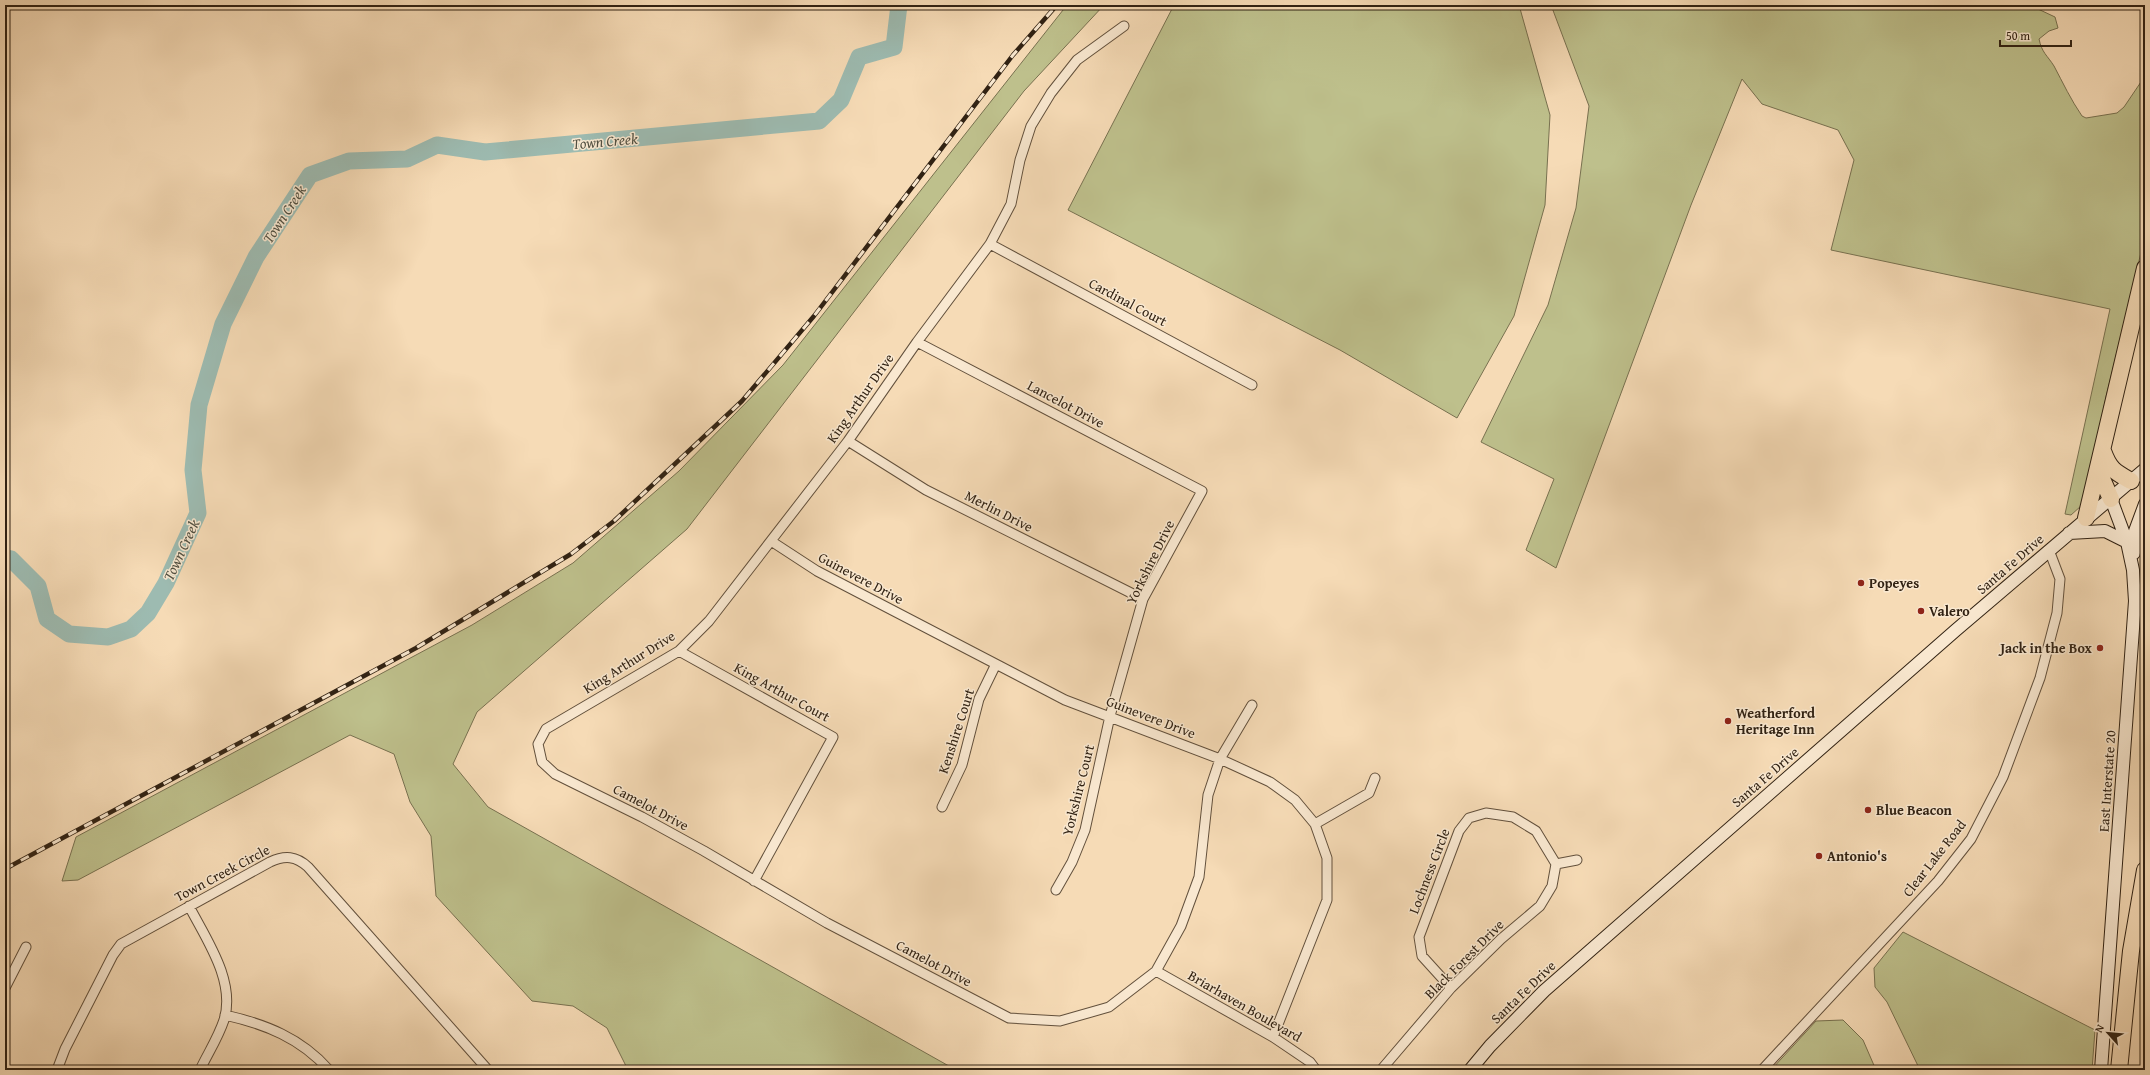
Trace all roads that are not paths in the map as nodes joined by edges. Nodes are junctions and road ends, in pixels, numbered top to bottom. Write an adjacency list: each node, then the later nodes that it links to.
1 (1124, 26): 2 (street, King Arthur Drive)
2 (990, 244): 4 (street, King Arthur Drive); 5 (street, Cardinal Court)
3 (2145, 268): 7 (highway)
4 (917, 342): 6 (street, King Arthur Drive); 11 (street, Lancelot Drive)
5 (1252, 385)
6 (848, 441): 16 (street, King Arthur Drive); 20 (street, Merlin Drive)
7 (2103, 451): 9 (highway); 10 (highway)
8 (2145, 469): 10 (main road, Santa Fe Drive)
9 (2099, 472): 12 (highway); 14 (highway)
10 (2131, 481): 12 (main road, Santa Fe Drive)
11 (1202, 491): 20 (street, Yorkshire Drive)
12 (2110, 499): 14 (main road, Santa Fe Drive); 17 (main road, East Interstate 20)
13 (2145, 504): 19 (main road)
14 (2086, 518): 15 (main road, Santa Fe Drive)
15 (2069, 533): 17 (main road); 18 (main road, Santa Fe Drive)
16 (771, 541): 21 (street, King Arthur Drive); 22 (street, Guinevere Drive)
17 (2128, 542): 19 (main road, East Interstate 20)
18 (2049, 550): 48 (main road, Santa Fe Drive); 49 (street, Clear Lake Road)
19 (2134, 570): 50 (main road, East Interstate 20)
20 (1143, 599): 24 (street, Yorkshire Drive)
21 (679, 651): 25 (street, King Arthur Drive); 33 (street, King Arthur Court)
22 (996, 664): 24 (street, Guinevere Drive); 28 (street, Kenshire Court)
23 (1252, 705): 26 (street, Camelot Drive)
24 (1110, 716): 26 (street, Guinevere Drive); 34 (street, Yorkshire Court)
25 (546, 729): 33 (street, Camelot Drive)
26 (1220, 759): 29 (street, Guinevere Drive); 37 (street, Camelot Drive)
27 (1375, 778): 29 (street)
28 (942, 807)
29 (1315, 824): 41 (street, Guinevere Drive)
30 (1577, 860): 31 (street)
31 (1556, 864): 39 (street, Black Forest Drive); 39 (street, Lochness Circle)
32 (2145, 870): 51 (highway)
33 (754, 881): 37 (street, Camelot Drive)
34 (1056, 890)
35 (189, 906): 40 (street); 42 (street, Town Creek Circle); 45 (street, Town Creek Circle)
36 (26, 947): 38 (street)
37 (1156, 971): 41 (street, Briarhaven Boulevard)
38 (5, 988)
39 (1451, 988): 47 (street, Black Forest Drive)
40 (225, 1015): 43 (street); 44 (street)
41 (1273, 1037): 46 (street, Briarhaven Boulevard)
42 (57, 1070)
43 (200, 1070)
44 (329, 1070)
45 (488, 1070)
46 (1316, 1070)
47 (1381, 1070)
48 (1470, 1070)
49 (1762, 1070)
50 (2101, 1070)
51 (2119, 1070)

